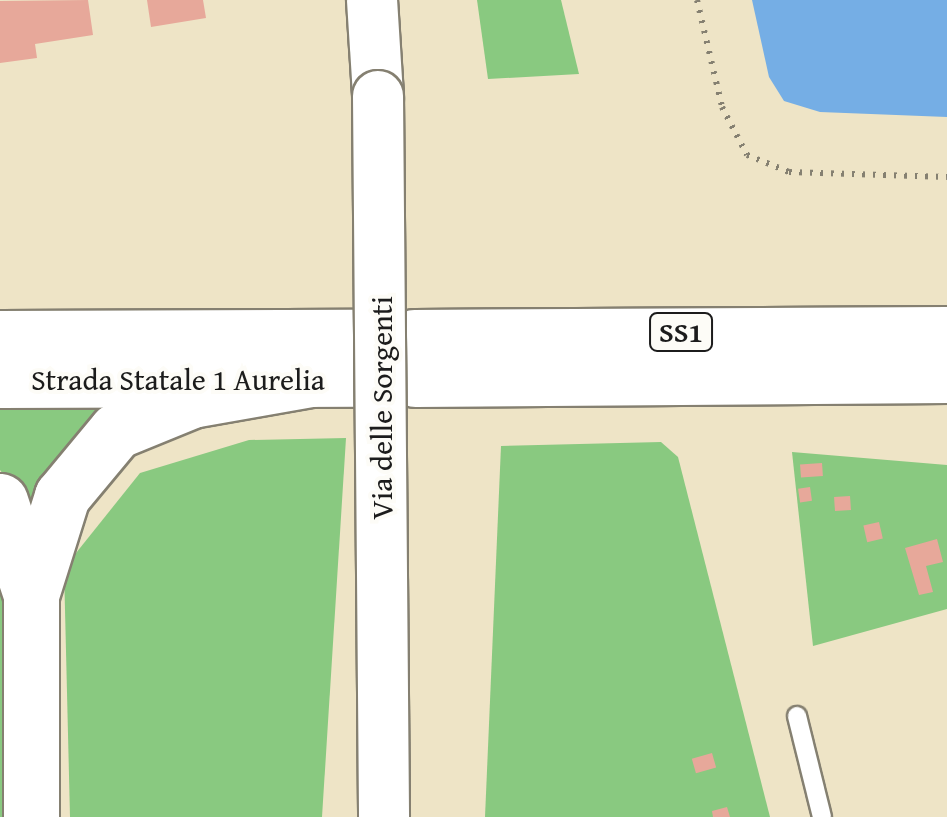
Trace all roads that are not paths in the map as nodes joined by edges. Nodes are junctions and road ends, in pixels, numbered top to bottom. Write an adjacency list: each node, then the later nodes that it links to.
1 (372, 0): 9 (main road, Via delle Sorgenti, bridge)
2 (947, 334): 4 (highway, SS1)
3 (4, 346): 6 (highway, Strada Statale 1 Aurelia)
4 (947, 374)
5 (0, 501): 6 (highway)
6 (31, 595): 8 (highway)
7 (797, 716): 10 (lane)
8 (31, 817)
9 (384, 817)
10 (822, 817)

